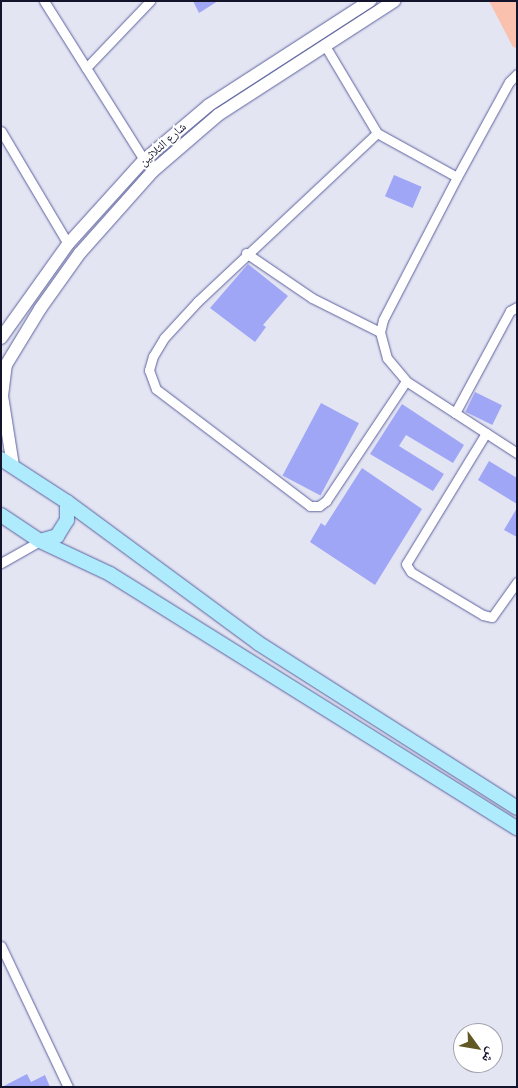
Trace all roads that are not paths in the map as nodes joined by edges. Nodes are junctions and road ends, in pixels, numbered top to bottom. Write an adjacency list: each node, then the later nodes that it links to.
1 (44, 1): 6 (street)
2 (150, 1): 6 (street)
3 (370, 1): 8 (main road, شارع الثلاثين)
4 (394, 1): 5 (main road)
5 (324, 44): 8 (main road); 10 (street)
6 (86, 68): 11 (street)
7 (517, 74): 12 (street)
8 (260, 77): 11 (main road, شارع الثلاثين); 14 (main road)
9 (1, 131): 15 (street)
10 (377, 133): 12 (street); 16 (street)
11 (144, 160): 13 (main road, شارع الثلاثين)
12 (457, 177): 18 (street)
13 (98, 207): 14 (main road); 15 (main road, شارع الثلاثين)
14 (110, 218): 24 (main road)
15 (68, 244): 19 (main road, شارع الثلاثين)
16 (246, 253): 18 (street); 20 (street)
17 (517, 307): 21 (street)
18 (380, 332): 20 (street)
19 (1, 338)
20 (406, 381): 21 (street)
21 (455, 413): 22 (street)
22 (486, 433): 23 (street); 29 (street)
23 (517, 453)
24 (7, 463): 25 (main road)
25 (67, 502): 27 (main road); 30 (main road)
26 (1, 515): 27 (main road)
27 (40, 541): 28 (street); 31 (main road)
28 (1, 563)
29 (517, 582)
30 (517, 808)
31 (517, 828)
32 (1, 946): 33 (street)
33 (4, 962): 34 (street)
34 (68, 1087)

